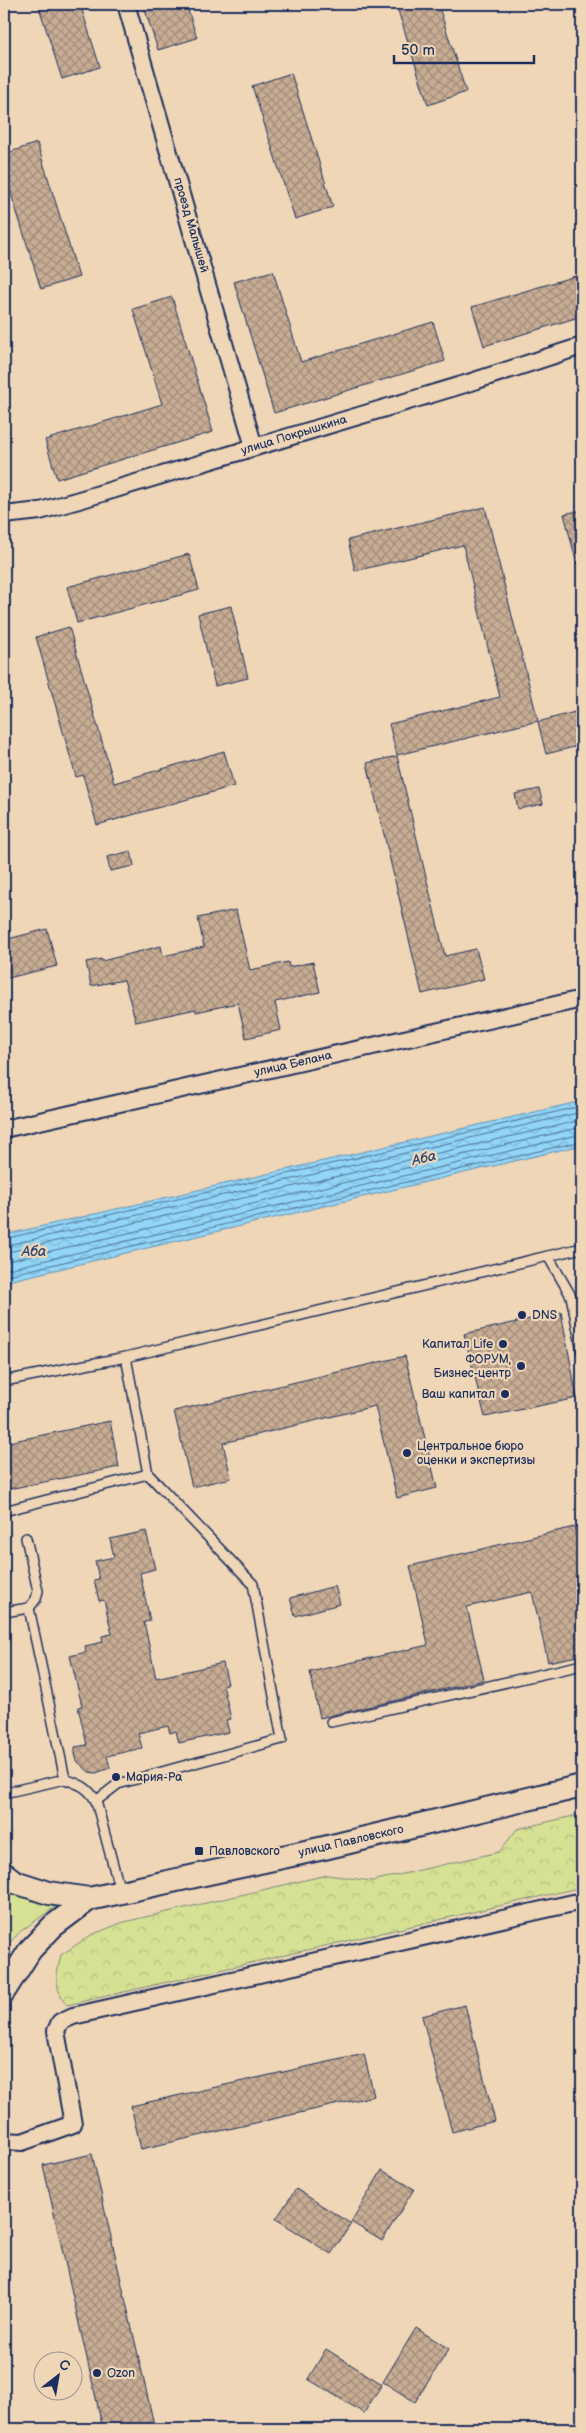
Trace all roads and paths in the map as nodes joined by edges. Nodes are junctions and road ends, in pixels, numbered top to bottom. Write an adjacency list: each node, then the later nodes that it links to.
1 (126, 4): 3 (street, проезд Малышей)
2 (582, 346): 3 (street, улица Покрышкина)
3 (254, 447): 4 (street, улица Покрышкина)
4 (4, 515)
5 (582, 999): 6 (street, улица Белана)
6 (4, 1129)
7 (582, 1248): 8 (lane)
8 (548, 1256): 9 (lane); 10 (lane)
9 (582, 1350)
10 (126, 1357): 11 (lane); 12 (lane)
11 (4, 1381)
12 (148, 1474): 13 (lane); 22 (lane)
13 (4, 1510)
14 (26, 1538): 15 (lane)
15 (29, 1608): 16 (lane); 19 (lane)
16 (4, 1612)
17 (582, 1665): 18 (lane)
18 (331, 1722)
19 (65, 1779): 21 (lane); 22 (lane)
20 (582, 1786): 24 (main road, улица Павловского)
21 (4, 1793)
22 (96, 1801): 24 (lane)
23 (4, 1874): 25 (main road, улица Павловского)
24 (120, 1892): 25 (main road, улица Павловского)
25 (89, 1899): 27 (main road, улица Павловского)
26 (582, 1901): 28 (street)
27 (4, 1992)
28 (4, 2140)

